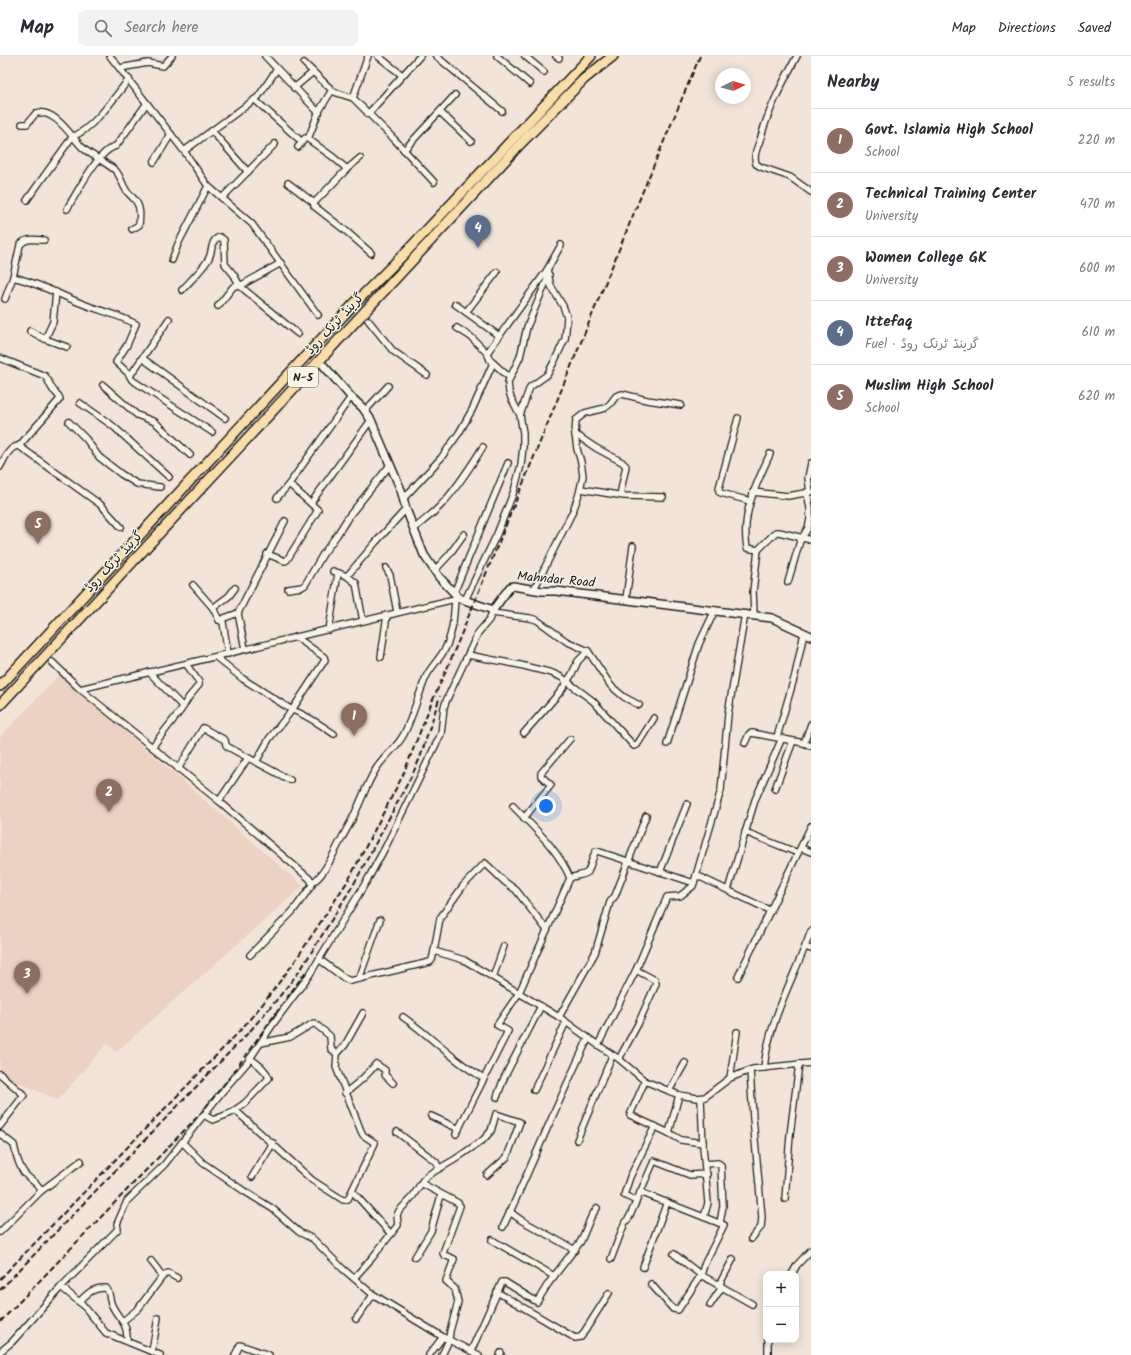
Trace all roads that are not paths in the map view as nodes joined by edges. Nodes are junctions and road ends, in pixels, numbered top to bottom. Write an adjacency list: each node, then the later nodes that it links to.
1 (110, 56): 14 (street)
2 (172, 56): 14 (street)
3 (265, 56): 15 (street)
4 (368, 56): 24 (street)
5 (378, 56): 18 (street)
6 (420, 56): 18 (street)
7 (436, 56): 27 (street)
8 (497, 56): 20 (street)
9 (525, 56): 17 (street)
10 (591, 56): 70 (highway, گرینڈ ٹرنک روڈ / N-5)
11 (613, 56): 73 (highway, گرینڈ ٹرنک روڈ / N-5)
12 (797, 56): 50 (street)
13 (304, 63): 16 (street)
14 (120, 68): 19 (street)
15 (276, 69): 21 (street); 25 (street)
16 (313, 72): 21 (street); 22 (street)
17 (544, 72)
18 (402, 75): 30 (street)
19 (129, 79): 26 (street); 34 (street)
20 (530, 84)
21 (294, 88): 29 (street)
22 (332, 90): 24 (street); 29 (street)
23 (455, 96): 28 (street)
24 (353, 98): 30 (street)
25 (255, 100): 32 (street); 37 (street)
26 (147, 103): 33 (street); 43 (street)
27 (502, 111)
28 (440, 112): 36 (street); 40 (street)
29 (319, 113): 35 (street)
30 (368, 114): 40 (street)
31 (22, 124): 34 (street)
32 (212, 131): 41 (street); 46 (street)
33 (171, 134): 41 (street); 44 (street)
34 (74, 136): 43 (street); 52 (street)
35 (308, 139): 37 (street); 45 (street)
36 (471, 141)
37 (302, 142): 39 (street)
38 (275, 144): 46 (street)
39 (298, 147)
40 (404, 150): 47 (street)
41 (184, 151): 49 (street)
42 (360, 158): 45 (street)
43 (98, 159): 54 (street); 55 (street)
44 (154, 162)
45 (347, 169): 53 (street)
46 (248, 172): 51 (street)
47 (434, 182)
48 (288, 183): 53 (street)
49 (208, 186): 51 (street); 59 (street)
50 (811, 192)
51 (222, 198): 60 (street)
52 (27, 200)
53 (314, 203): 58 (street)
54 (67, 209)
55 (132, 229)
56 (44, 240): 63 (street)
57 (561, 245): 62 (street)
58 (371, 254)
59 (172, 260)
60 (281, 263): 64 (street); 72 (street)
61 (497, 272): 71 (street)
62 (548, 272): 78 (street); 88 (street); 95 (street)
63 (13, 277): 66 (street); 67 (street)
64 (240, 286): 65 (street); 69 (street); 77 (street)
65 (182, 290)
66 (56, 292): 79 (street); 87 (street)
67 (5, 299)
68 (455, 304): 71 (street)
69 (218, 306)
70 (352, 306): 73 (highway); 165 (highway, گرینڈ ٹرنک روڈ / N-5)
71 (466, 312): 78 (street)
72 (318, 315)
73 (365, 318): 86 (street); 167 (highway, گرینڈ ٹرنک روڈ / N-5)
74 (169, 320): 83 (street)
75 (457, 328): 81 (street)
76 (30, 331): 79 (street)
77 (298, 334)
78 (499, 336): 81 (street)
79 (46, 339): 80 (street)
80 (67, 347)
81 (487, 353): 84 (street)
82 (0, 358): 102 (street)
83 (142, 358): 87 (street); 96 (street)
84 (493, 363): 88 (street); 119 (street)
85 (324, 366): 91 (street)
86 (427, 375)
87 (130, 376): 100 (street)
88 (510, 378): 95 (street)
89 (103, 385): 105 (street)
90 (388, 386): 94 (street)
91 (351, 397): 94 (street); 111 (street)
92 (80, 403): 110 (street)
93 (681, 405): 101 (street)
94 (365, 411): 98 (street)
95 (520, 416): 140 (street)
96 (225, 418)
97 (738, 418): 120 (street)
98 (371, 420): 108 (street); 121 (street)
99 (69, 422): 112 (street)
100 (212, 432)
101 (575, 434): 113 (street); 116 (street)
102 (19, 446): 109 (street); 124 (street)
103 (483, 447): 125 (street)
104 (770, 454): 114 (street)
105 (190, 455)
106 (508, 462): 140 (street)
107 (811, 463): 115 (street)
108 (390, 465): 119 (street); 138 (street)
109 (0, 467)
110 (169, 477)
111 (289, 484): 118 (street); 121 (street)
112 (160, 487)
113 (580, 489): 116 (street); 139 (street)
114 (753, 492): 115 (street); 120 (street)
115 (809, 492): 127 (street)
116 (620, 495): 117 (street)
117 (663, 497)
118 (277, 498)
119 (404, 498): 122 (street)
120 (750, 500): 130 (street)
121 (311, 503): 131 (street)
122 (406, 509): 125 (street); 134 (street)
123 (285, 521): 131 (street)
124 (121, 527)
125 (414, 529): 133 (street)
126 (464, 534): 133 (street)
127 (803, 537): 128 (street); 130 (street); 135 (street)
128 (811, 540)
129 (633, 546): 141 (street)
130 (758, 550): 149 (street)
131 (267, 554): 146 (street)
132 (386, 568): 144 (street)
133 (435, 570): 140 (street)
134 (347, 576): 151 (street); 152 (street)
135 (788, 582)
136 (193, 585): 142 (street)
137 (235, 588): 142 (street)
138 (288, 589)
139 (534, 590): 141 (street, Mahndar Road); 145 (street, Mahndar Road)
140 (459, 598): 144 (street); 145 (street); 201 (street)
141 (626, 599): 143 (street, Mahndar Road)
142 (214, 608): 150 (street)
143 (715, 610): 147 (street, Mahndar Road); 180 (street)
144 (397, 612): 148 (street)
145 (493, 612): 156 (street); 158 (street)
146 (238, 613): 150 (street); 155 (street)
147 (745, 614): 149 (street, Mahndar Road); 199 (street)
148 (387, 615): 151 (street); 160 (street)
149 (754, 615): 153 (street, Mahndar Road)
150 (219, 620): 157 (street)
151 (363, 621): 152 (street)
152 (328, 630): 154 (street)
153 (808, 635): 175 (street)
154 (296, 637): 155 (street); 170 (street)
155 (245, 649): 157 (street)
156 (588, 651): 164 (street); 168 (street)
157 (228, 654): 159 (street)
158 (468, 655): 164 (street); 212 (street)
159 (216, 657): 162 (street); 170 (street)
160 (381, 657)
161 (52, 662): 166 (street)
162 (186, 664): 163 (street); 169 (street)
163 (150, 672): 166 (street); 169 (street)
164 (567, 681): 171 (street); 173 (street)
165 (0, 686)
166 (80, 689): 182 (street)
167 (0, 705)
168 (639, 705)
169 (182, 707): 182 (street)
170 (292, 710): 174 (street); 184 (street)
171 (654, 718)
172 (811, 724): 179 (street)
173 (524, 733)
174 (334, 734)
175 (780, 738): 177 (street); 178 (street); 194 (street)
176 (570, 739): 192 (street)
177 (793, 740): 179 (street); 187 (street)
178 (745, 742)
179 (804, 743): 181 (street)
180 (667, 744)
181 (811, 746)
182 (152, 747): 185 (street)
183 (248, 758): 184 (street); 185 (street); 188 (street)
184 (256, 762): 186 (street)
185 (178, 769): 188 (street)
186 (290, 780)
187 (775, 789)
188 (218, 801): 201 (street)
189 (687, 804): 198 (street)
190 (513, 806): 192 (street)
191 (646, 816): 197 (street)
192 (524, 818): 200 (street)
193 (811, 826): 195 (street)
194 (745, 832): 195 (street); 203 (street)
195 (799, 850): 196 (street); 204 (street)
196 (811, 852)
197 (628, 862): 198 (street); 200 (street); 221 (street)
198 (660, 872): 202 (street)
199 (696, 875): 202 (street); 203 (street)
200 (570, 878): 206 (street)
201 (312, 882): 211 (street)
202 (694, 883): 213 (street)
203 (728, 890): 204 (street)
204 (771, 911): 215 (street)
205 (380, 920): 216 (street)
206 (547, 930): 210 (street); 217 (street)
207 (811, 931): 209 (street)
208 (504, 946): 214 (street)
209 (808, 948): 234 (street)
210 (434, 951): 214 (street); 216 (street)
211 (250, 955)
212 (319, 959): 216 (street); 225 (street)
213 (636, 970): 226 (street); 230 (street)
214 (493, 977): 217 (street)
215 (738, 977)
216 (359, 979)
217 (519, 992): 218 (street); 237 (street)
218 (541, 1006): 221 (street); 245 (street)
219 (363, 1013): 227 (street)
220 (403, 1017): 237 (street)
221 (559, 1017): 222 (street)
222 (566, 1022): 224 (street); 241 (street)
223 (737, 1032): 238 (street)
224 (588, 1039): 226 (street); 274 (street)
225 (260, 1043): 227 (street); 229 (street)
226 (598, 1045): 228 (street)
227 (337, 1054): 243 (street)
228 (612, 1056): 230 (street); 255 (street)
229 (250, 1058): 247 (street); 248 (street)
230 (619, 1059): 239 (street)
231 (685, 1063): 242 (street)
232 (811, 1063): 233 (street)
233 (799, 1064): 234 (street); 270 (street)
234 (764, 1068): 235 (street)
235 (750, 1070): 238 (street); 280 (street)
236 (0, 1074): 250 (street)
237 (484, 1078): 249 (street)
238 (730, 1078): 246 (street)
239 (645, 1081): 242 (street); 251 (street)
240 (393, 1083): 243 (street)
241 (534, 1090)
242 (669, 1091): 244 (street)
243 (345, 1093): 267 (street)
244 (679, 1094): 246 (street); 253 (street)
245 (497, 1097)
246 (701, 1099): 257 (street)
247 (235, 1110): 248 (street); 258 (street)
248 (204, 1115): 256 (street)
249 (431, 1116)
250 (0, 1126)
251 (655, 1126): 253 (street); 271 (street)
252 (397, 1132): 261 (street)
253 (669, 1133): 257 (street)
254 (0, 1134): 266 (street)
255 (577, 1140)
256 (182, 1142): 295 (street); 298 (street)
257 (703, 1143): 260 (street)
258 (273, 1144): 264 (street); 267 (street)
259 (81, 1161): 266 (street)
260 (705, 1164): 262 (street); 276 (street)
261 (439, 1168): 263 (street); 265 (street)
262 (706, 1174): 268 (street); 275 (street)
263 (487, 1175)
264 (252, 1177)
265 (421, 1183): 269 (street); 279 (street)
266 (41, 1191): 278 (street)
267 (352, 1191): 279 (street)
268 (640, 1192): 271 (street); 272 (street)
269 (441, 1194): 285 (street); 309 (street)
270 (785, 1199)
271 (636, 1201): 286 (street)
272 (667, 1202): 275 (street); 289 (street)
273 (597, 1208): 282 (street)
274 (510, 1212): 277 (street); 282 (street)
275 (704, 1217): 276 (street)
276 (720, 1223): 291 (street)
277 (503, 1228)
278 (0, 1232)
279 (392, 1234): 295 (street)
280 (751, 1239)
281 (492, 1240): 292 (street)
282 (575, 1250): 292 (street)
283 (811, 1250): 290 (street)
284 (674, 1254): 291 (street)
285 (415, 1257)
286 (611, 1259)
287 (733, 1259): 297 (street)
288 (151, 1261): 293 (street)
289 (643, 1267)
290 (794, 1271)
291 (701, 1275): 296 (street); 297 (street)
292 (554, 1276): 299 (street)
293 (162, 1277): 294 (street); 307 (street)
294 (177, 1278)
295 (354, 1278): 301 (street)
296 (651, 1284)
297 (720, 1286): 303 (street); 304 (street)
298 (61, 1287): 302 (street); 314 (street)
299 (497, 1292): 300 (street); 313 (street)
300 (609, 1293)
301 (373, 1294): 306 (street); 308 (street)
302 (79, 1302): 307 (street); 310 (street)
303 (710, 1304)
304 (752, 1304)
305 (158, 1318): 312 (street)
306 (356, 1318)
307 (123, 1321): 310 (street)
308 (443, 1337): 309 (street); 318 (street)
309 (448, 1340): 313 (street); 319 (street)
310 (126, 1341): 312 (street)
311 (768, 1343): 321 (street)
312 (152, 1351): 315 (street)
313 (471, 1351): 320 (street)
314 (0, 1352)
315 (160, 1355)
316 (235, 1355): 317 (street)
317 (269, 1355)
318 (429, 1355)
319 (442, 1355)
320 (479, 1355)
321 (768, 1355)

